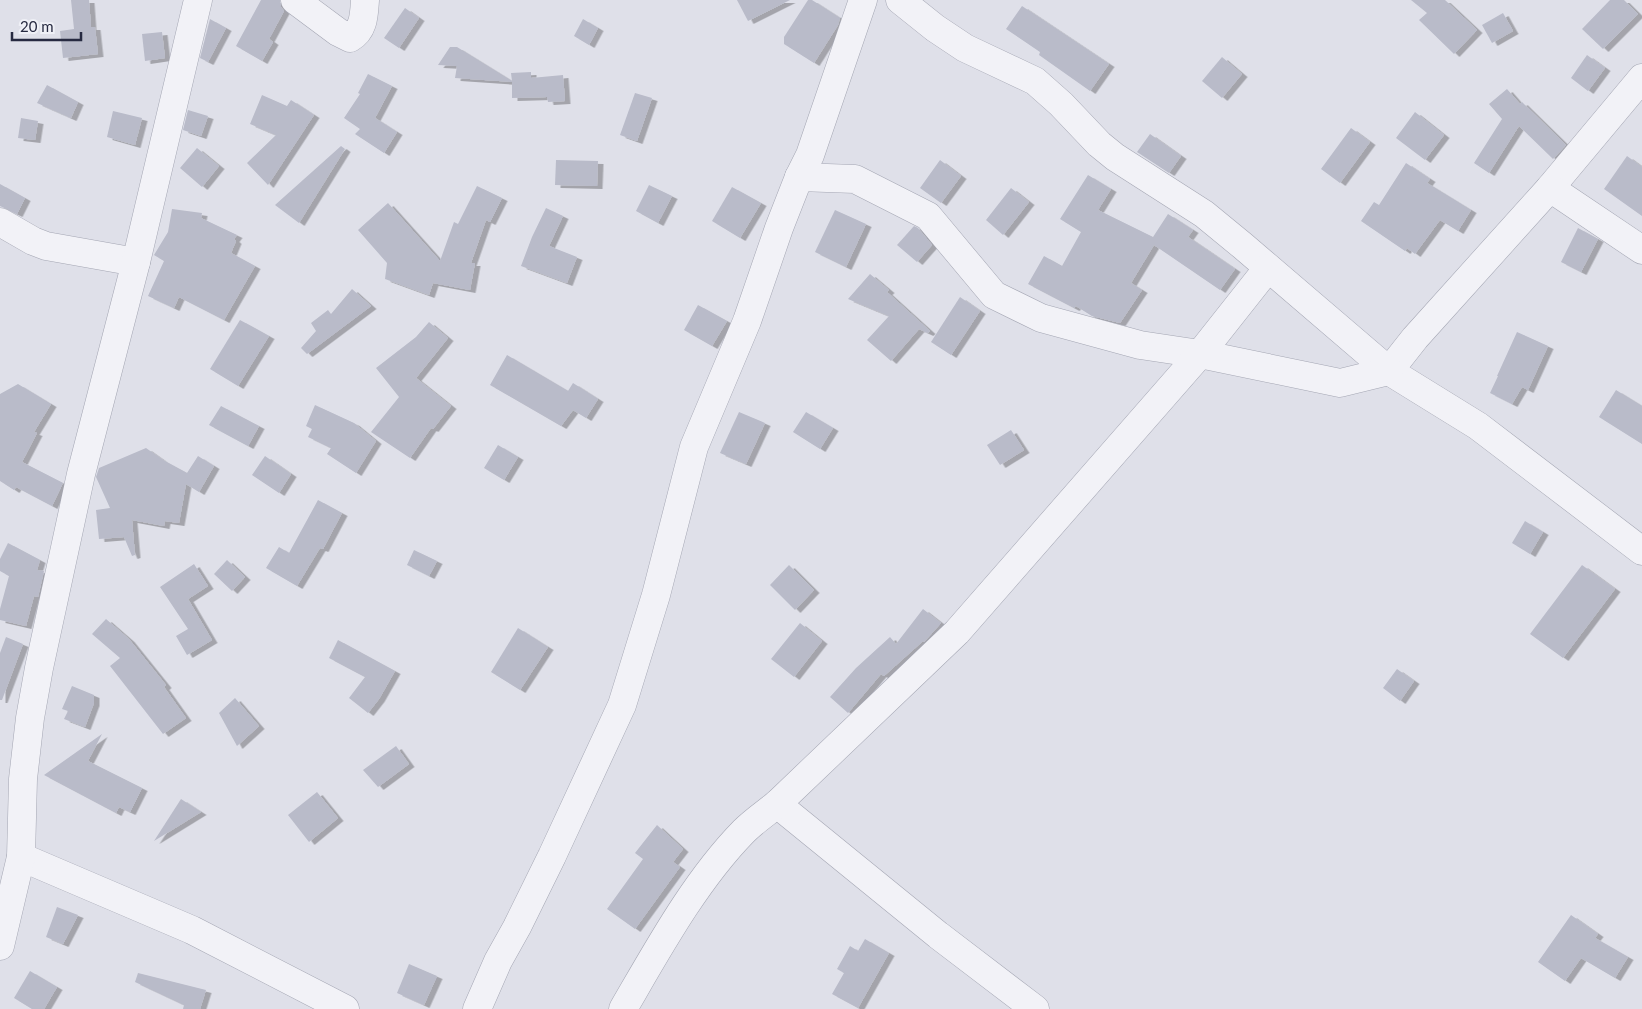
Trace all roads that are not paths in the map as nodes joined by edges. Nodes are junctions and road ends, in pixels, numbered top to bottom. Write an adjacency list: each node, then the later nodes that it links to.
1 (198, 0): 11 (street)
2 (295, 0): 3 (street)
3 (365, 0)
4 (863, 0): 7 (street)
5 (900, 0): 12 (street)
6 (1642, 78): 8 (street)
7 (799, 177): 13 (street); 21 (street)
8 (1550, 188): 10 (street); 14 (street)
9 (0, 222): 11 (street)
10 (1642, 250)
11 (136, 262): 16 (street)
12 (1268, 268): 13 (street); 14 (street)
13 (1200, 354): 14 (street); 17 (street)
14 (1389, 371): 15 (street)
15 (1642, 551)
16 (12, 775): 18 (street)
17 (777, 804): 22 (street); 23 (street)
18 (21, 857): 19 (street); 20 (street)
19 (0, 946)
20 (345, 1009)
21 (477, 1009)
22 (622, 1009)
23 (1035, 1009)

